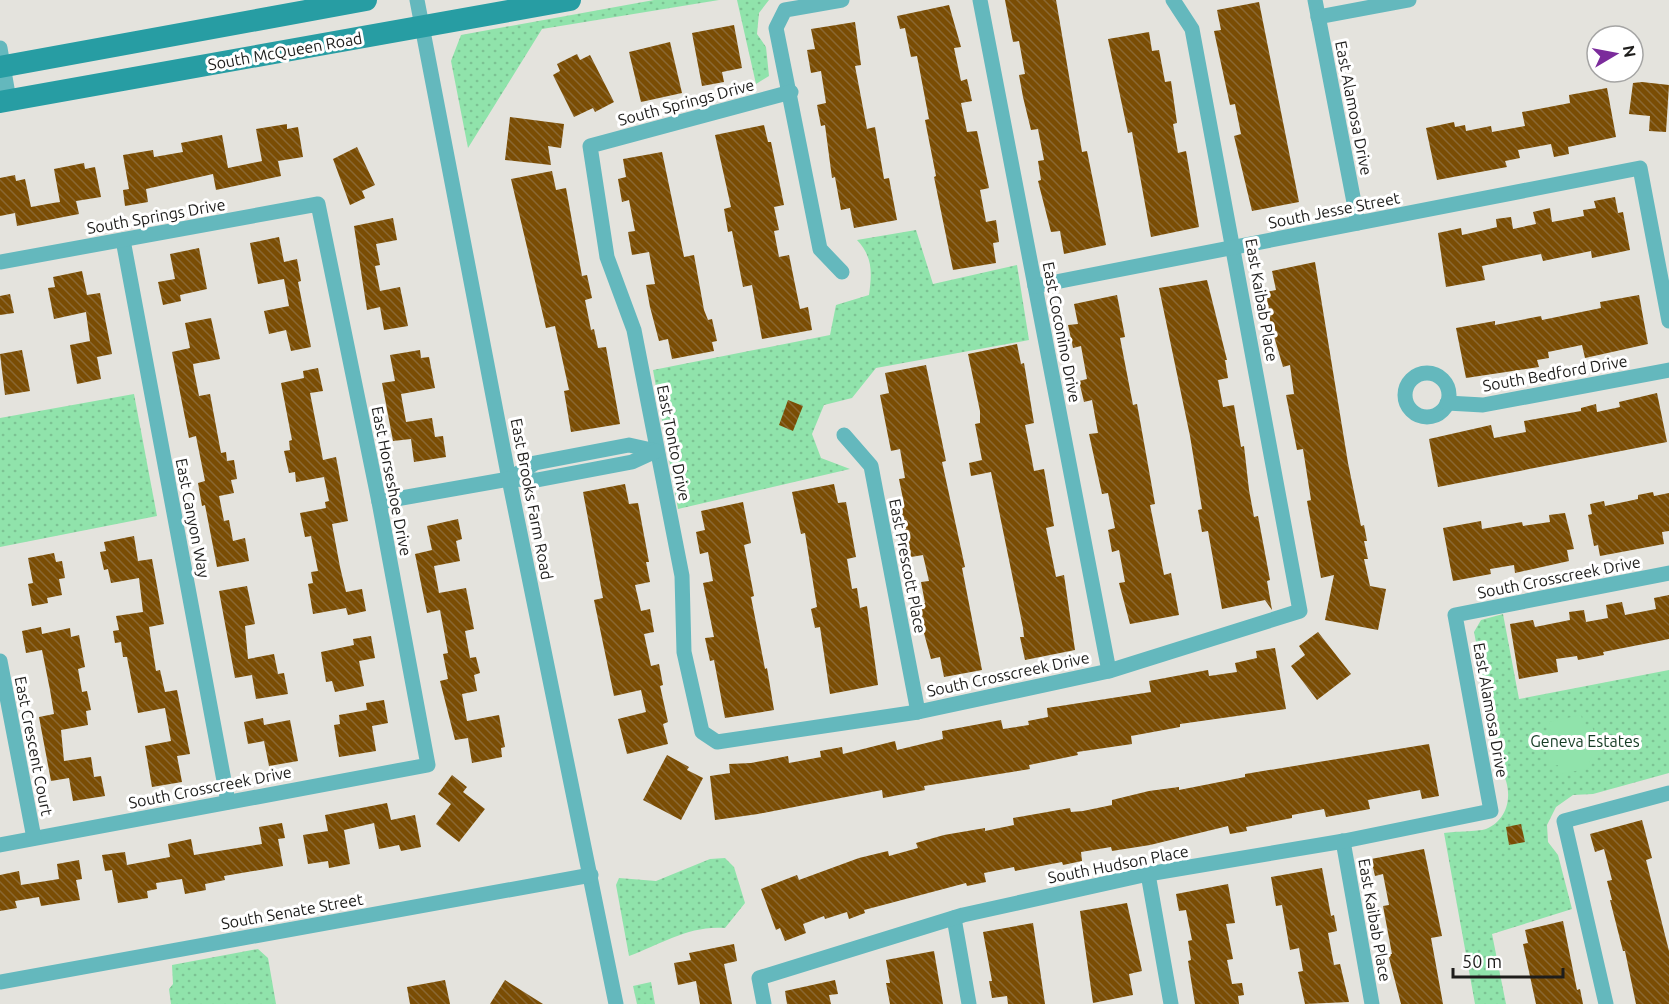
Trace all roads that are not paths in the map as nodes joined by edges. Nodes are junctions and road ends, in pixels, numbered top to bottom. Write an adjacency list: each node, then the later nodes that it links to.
1 (366, 0): 11 (main road)
2 (417, 0): 10 (street, East Brooks Farm Road)
3 (570, 0): 10 (main road, South McQueen Road)
4 (842, 0): 12 (street)
5 (980, 0): 21 (street, East Coconino Drive)
6 (1173, 0): 18 (street, East Kaibab Place)
7 (1315, 0): 9 (street, East Alamosa Drive)
8 (1409, 0): 9 (street)
9 (1318, 17): 16 (street, East Alamosa Drive)
10 (422, 26): 13 (main road, South McQueen Road); 27 (street, East Brooks Farm Road)
11 (1, 61): 13 (street)
12 (791, 92): 14 (street, South Springs Drive); 20 (street)
13 (4, 101)
14 (590, 146): 26 (street, East Tonto Drive)
15 (318, 204): 17 (street, South Springs Drive); 28 (street, East Horseshoe Drive)
16 (1358, 223): 18 (street, South Jesse Street); 22 (street, South Jesse Street)
17 (123, 240): 19 (street, South Springs Drive); 38 (street, East Canyon Way)
18 (1234, 247): 21 (street, South Jesse Street); 30 (street, East Kaibab Place)
19 (0, 262)
20 (842, 272)
21 (1035, 286): 33 (street, East Coconino Drive)
22 (1669, 321)
23 (1669, 370): 24 (street, South Bedford Drive)
24 (1447, 403)
25 (844, 435): 34 (street, East Prescott Place)
26 (656, 451): 27 (street); 35 (street, East Tonto Drive)
27 (509, 479): 28 (street); 44 (street, East Brooks Farm Road)
28 (379, 502): 36 (street, East Horseshoe Drive)
29 (1669, 573): 31 (street, South Crosscreek Drive)
30 (1300, 611): 33 (street, South Crosscreek Drive)
31 (1455, 615): 39 (street, East Alamosa Drive)
32 (0, 661): 40 (street, East Crescent Court)
33 (1109, 670): 34 (street, South Crosscreek Drive)
34 (918, 712): 35 (street, South Crosscreek Drive)
35 (717, 742)
36 (428, 765): 38 (street, South Crosscreek Drive)
37 (1669, 793): 52 (street)
38 (228, 802): 40 (street, South Crosscreek Drive)
39 (1491, 811): 41 (street, South Hudson Place)
40 (34, 838): 42 (street, South Crosscreek Drive)
41 (1343, 841): 43 (street, South Hudson Place); 51 (street, East Kaibab Place)
42 (0, 845)
43 (1148, 874): 45 (street, South Hudson Place); 50 (street)
44 (591, 875): 46 (street, South Senate Street); 47 (street, East Brooks Farm Road)
45 (954, 918): 48 (street, South Hudson Place); 49 (street)
46 (0, 982)
47 (616, 1004)
48 (764, 1004)
49 (969, 1004)
50 (1171, 1004)
51 (1372, 1004)
52 (1606, 1004)

